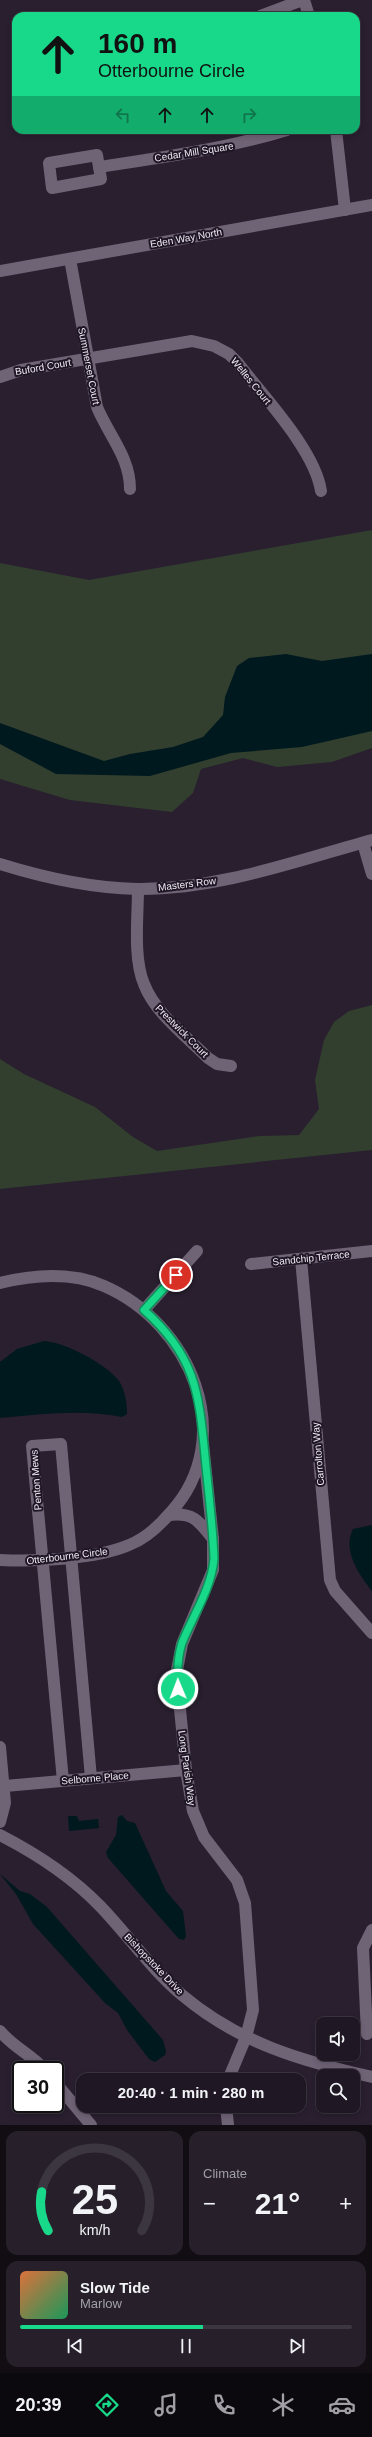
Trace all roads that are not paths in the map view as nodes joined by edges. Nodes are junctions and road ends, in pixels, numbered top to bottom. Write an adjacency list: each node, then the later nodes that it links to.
1 (304, 0): 2 (street); 3 (street)
2 (271, 12)
3 (308, 12)
4 (274, 134): 6 (street, Cedar Mill Square)
5 (336, 134): 8 (street)
6 (99, 166)
7 (372, 205): 8 (street, Eden Way North)
8 (345, 210): 9 (street, Eden Way North)
9 (70, 259): 10 (street, Eden Way North); 11 (street, Summerset Court)
10 (0, 271)
11 (88, 359): 12 (street, Buford Court); 13 (street, Summerset Court); 14 (street, Welles Court)
12 (0, 378)
13 (130, 489)
14 (321, 491)
15 (368, 841): 17 (street); 18 (street, Masters Row)
16 (0, 864): 18 (street, Masters Row)
17 (372, 874)
18 (138, 889): 19 (street, Prestwick Court)
19 (231, 1066)
20 (197, 1251): 25 (street)
21 (372, 1252): 22 (street, Sandchip Terrace)
22 (301, 1259): 23 (street, Sandchip Terrace); 32 (street, Carrolton Way)
23 (251, 1264)
24 (0, 1283): 25 (street, Otterbourne Circle)
25 (144, 1310): 26 (street, Otterbourne Circle)
26 (203, 1444): 27 (street, Otterbourne Circle); 28 (street, Long Parish Way)
27 (169, 1515): 28 (street); 29 (street, Otterbourne Circle)
28 (213, 1539): 34 (street, Long Parish Way)
29 (71, 1557): 30 (street, Otterbourne Circle); 30 (street, Penton Mews); 35 (street, Penton Mews)
30 (42, 1559): 31 (street, Otterbourne Circle); 36 (street, Penton Mews)
31 (0, 1560)
32 (372, 1633)
33 (0, 1747): 37 (street)
34 (186, 1770): 35 (street, Selborne Place); 44 (street, Long Parish Way)
35 (91, 1778): 36 (street, Selborne Place)
36 (63, 1781): 37 (street, Selborne Place)
37 (5, 1786): 38 (street)
38 (0, 1822)
39 (0, 1835): 44 (street, Bishopstoke Drive)
40 (372, 1930): 41 (street)
41 (368, 1966): 43 (street)
42 (0, 2031): 45 (street)
43 (367, 2034)
44 (246, 2037): 46 (street, Long Parish Way); 47 (street, Bishopstoke Drive)
45 (36, 2061)
46 (231, 2073)
47 (372, 2077)
48 (64, 2093): 50 (street)
49 (227, 2113): 51 (street)
50 (91, 2125)
51 (228, 2125)

